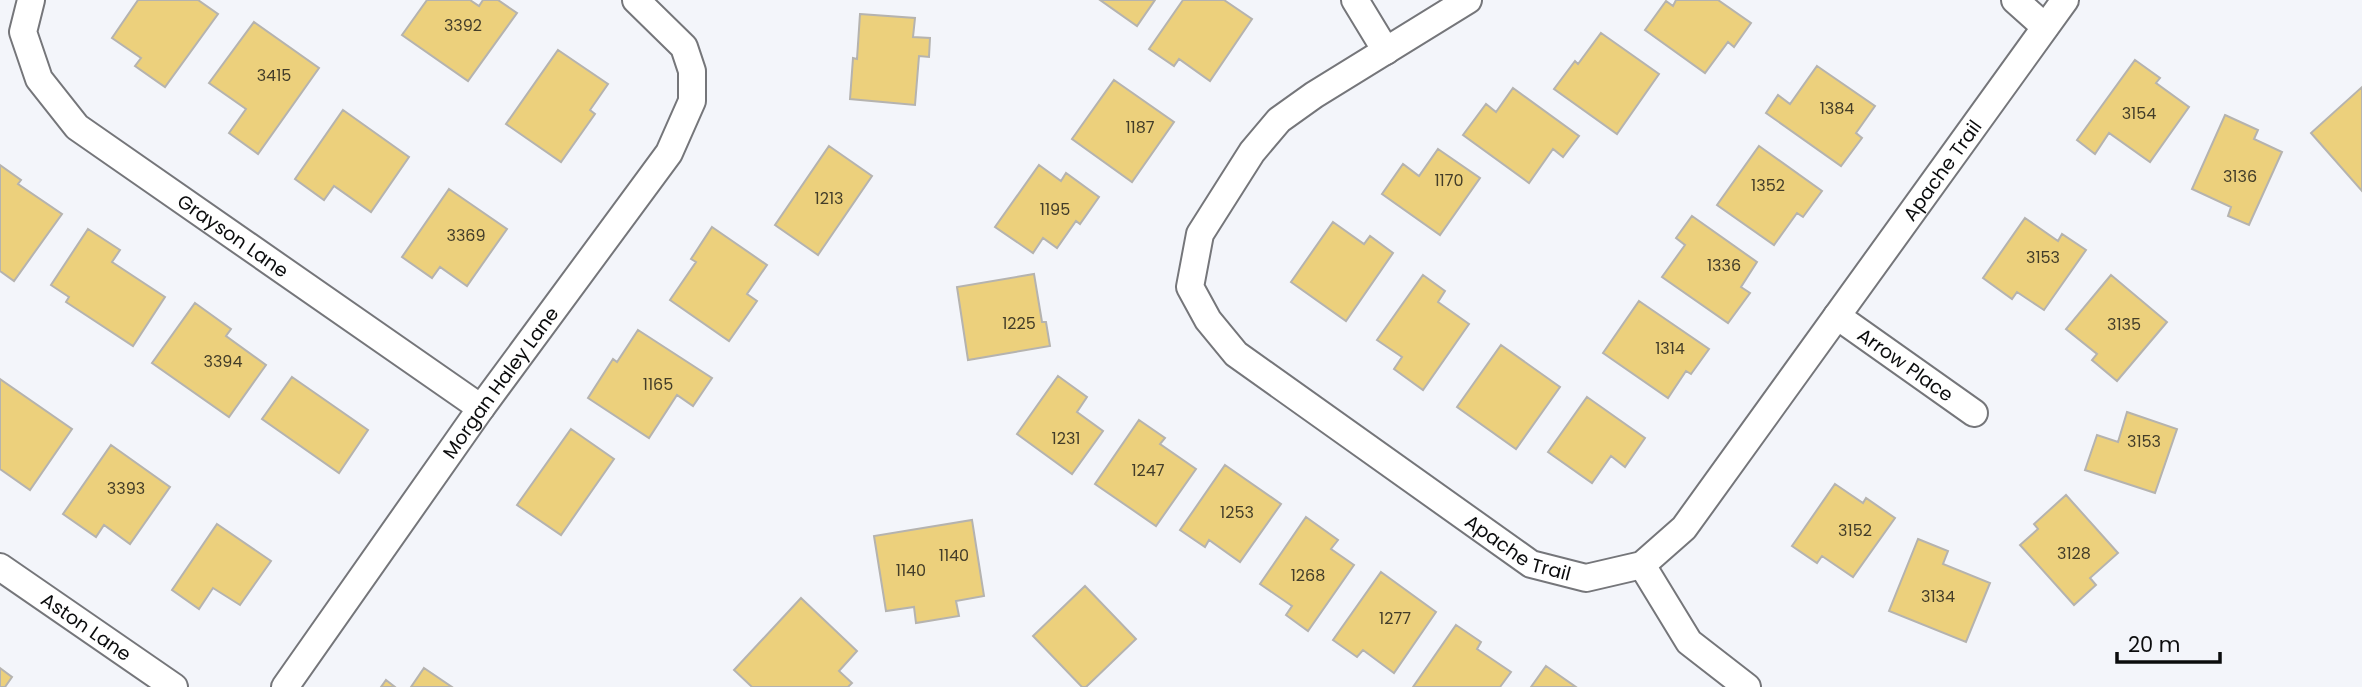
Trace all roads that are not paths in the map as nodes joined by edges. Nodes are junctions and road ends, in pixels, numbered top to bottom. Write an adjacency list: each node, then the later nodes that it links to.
1 (31, 0): 10 (street, Grayson Lane)
2 (636, 0): 10 (street, Morgan Haley Lane)
3 (1355, 0): 8 (street)
4 (1468, 0): 8 (street, Apache Trail)
5 (2015, 0): 7 (street)
6 (2064, 0): 7 (street, Apache Trail)
7 (2045, 27): 9 (street, Apache Trail)
8 (1386, 51): 12 (street, Apache Trail)
9 (1837, 316): 11 (street, Arrow Place); 12 (street, Apache Trail)
10 (481, 408): 15 (street, Morgan Haley Lane)
11 (1974, 413)
12 (1642, 565): 16 (street)
13 (0, 567): 14 (street, Aston Lane)
14 (174, 687)
15 (285, 687)
16 (1747, 687)

